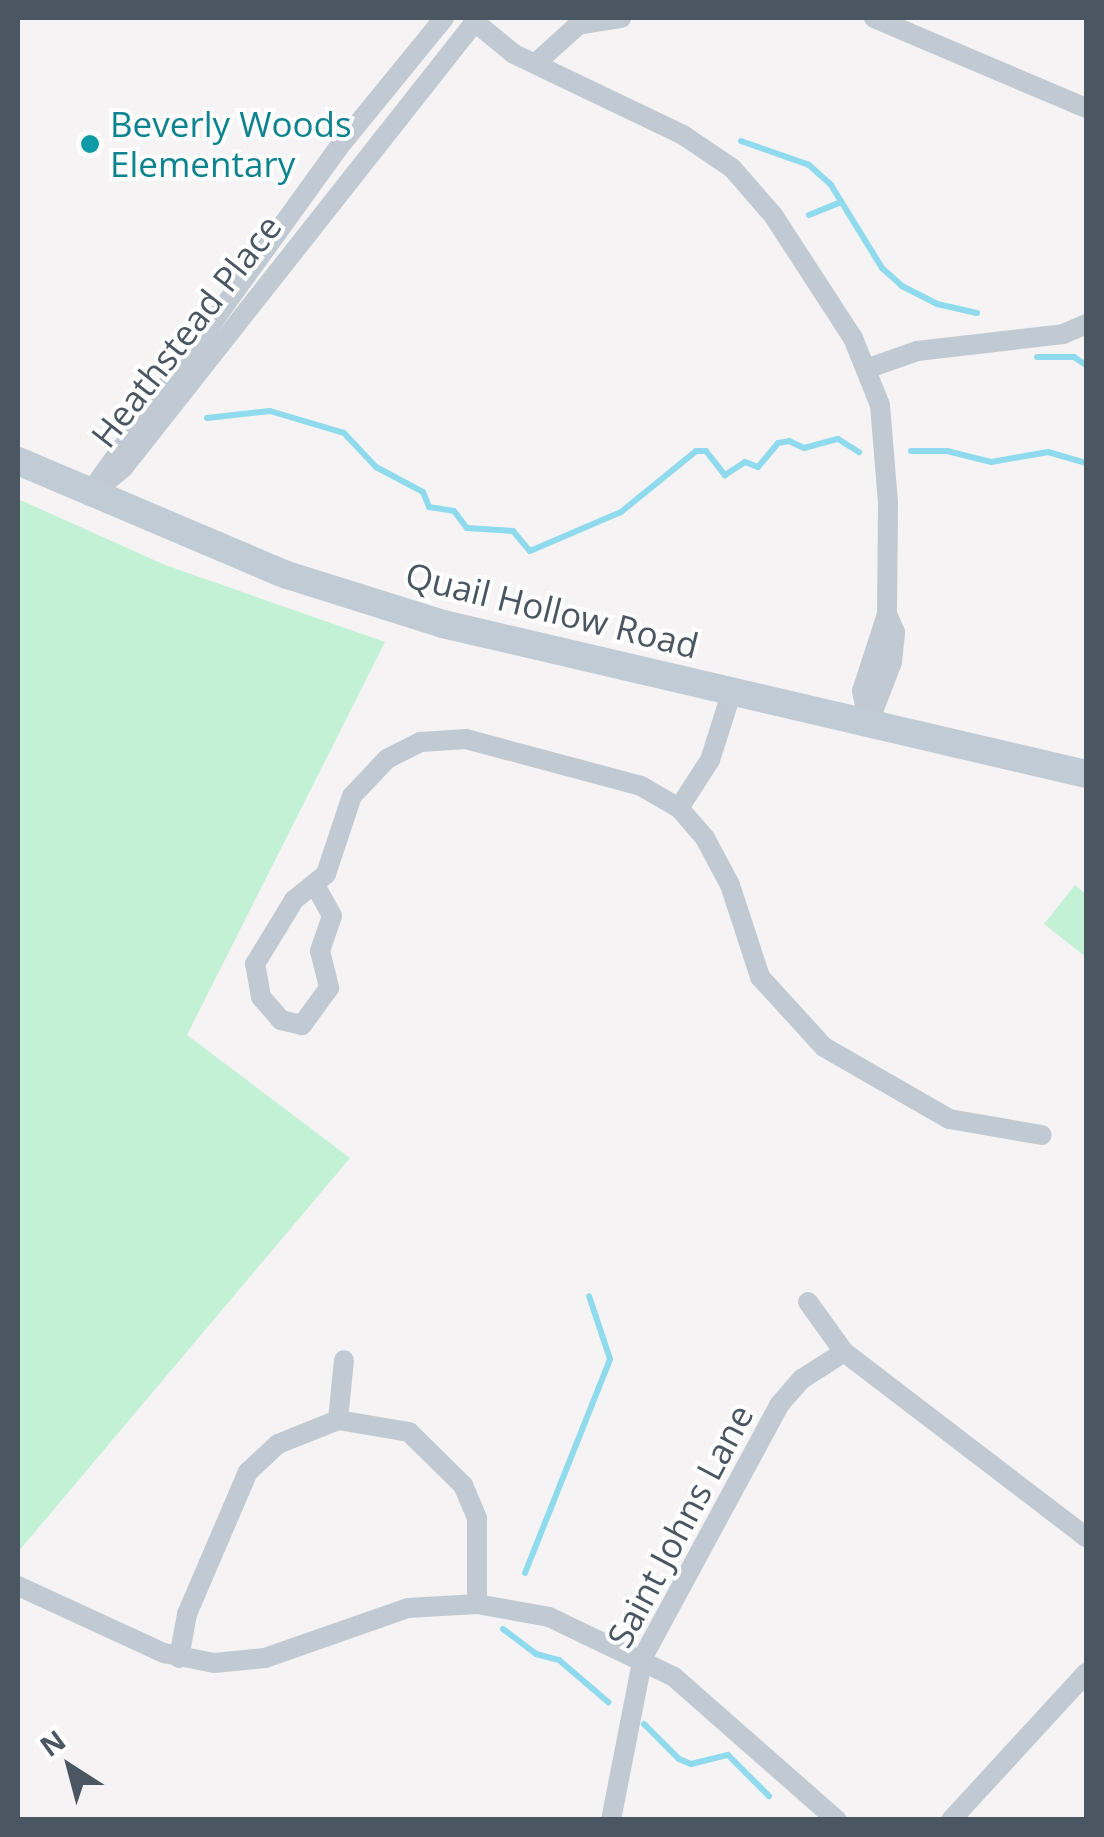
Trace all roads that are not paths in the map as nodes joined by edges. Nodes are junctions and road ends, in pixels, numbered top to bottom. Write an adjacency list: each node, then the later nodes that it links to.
1 (444, 18): 10 (street, Heathstead Place)
2 (621, 18): 5 (street)
3 (874, 18): 6 (street)
4 (477, 20): 5 (street); 10 (street, Heathstead Place)
5 (536, 63): 8 (street)
6 (1086, 108)
7 (1086, 324): 8 (street)
8 (868, 368): 12 (street)
9 (18, 460): 10 (main road, Quail Hollow Road)
10 (89, 496): 11 (main road, Quail Hollow Road)
11 (731, 694): 12 (main road, Quail Hollow Road); 14 (street)
12 (869, 723): 13 (main road, Quail Hollow Road)
13 (1086, 774)
14 (679, 808): 15 (street); 16 (street)
15 (314, 885): 15 (street)
16 (1042, 1135)
17 (808, 1302): 18 (street)
18 (844, 1352): 21 (street); 24 (street, Saint Johns Lane)
19 (344, 1360): 20 (street)
20 (338, 1420): 23 (street); 25 (street)
21 (1086, 1538)
22 (18, 1586): 25 (street)
23 (477, 1604): 24 (street); 25 (street)
24 (643, 1657): 27 (street, Saint Johns Lane); 28 (street)
25 (179, 1658)
26 (1086, 1673): 29 (street)
27 (611, 1820)
28 (837, 1820)
29 (951, 1820)

